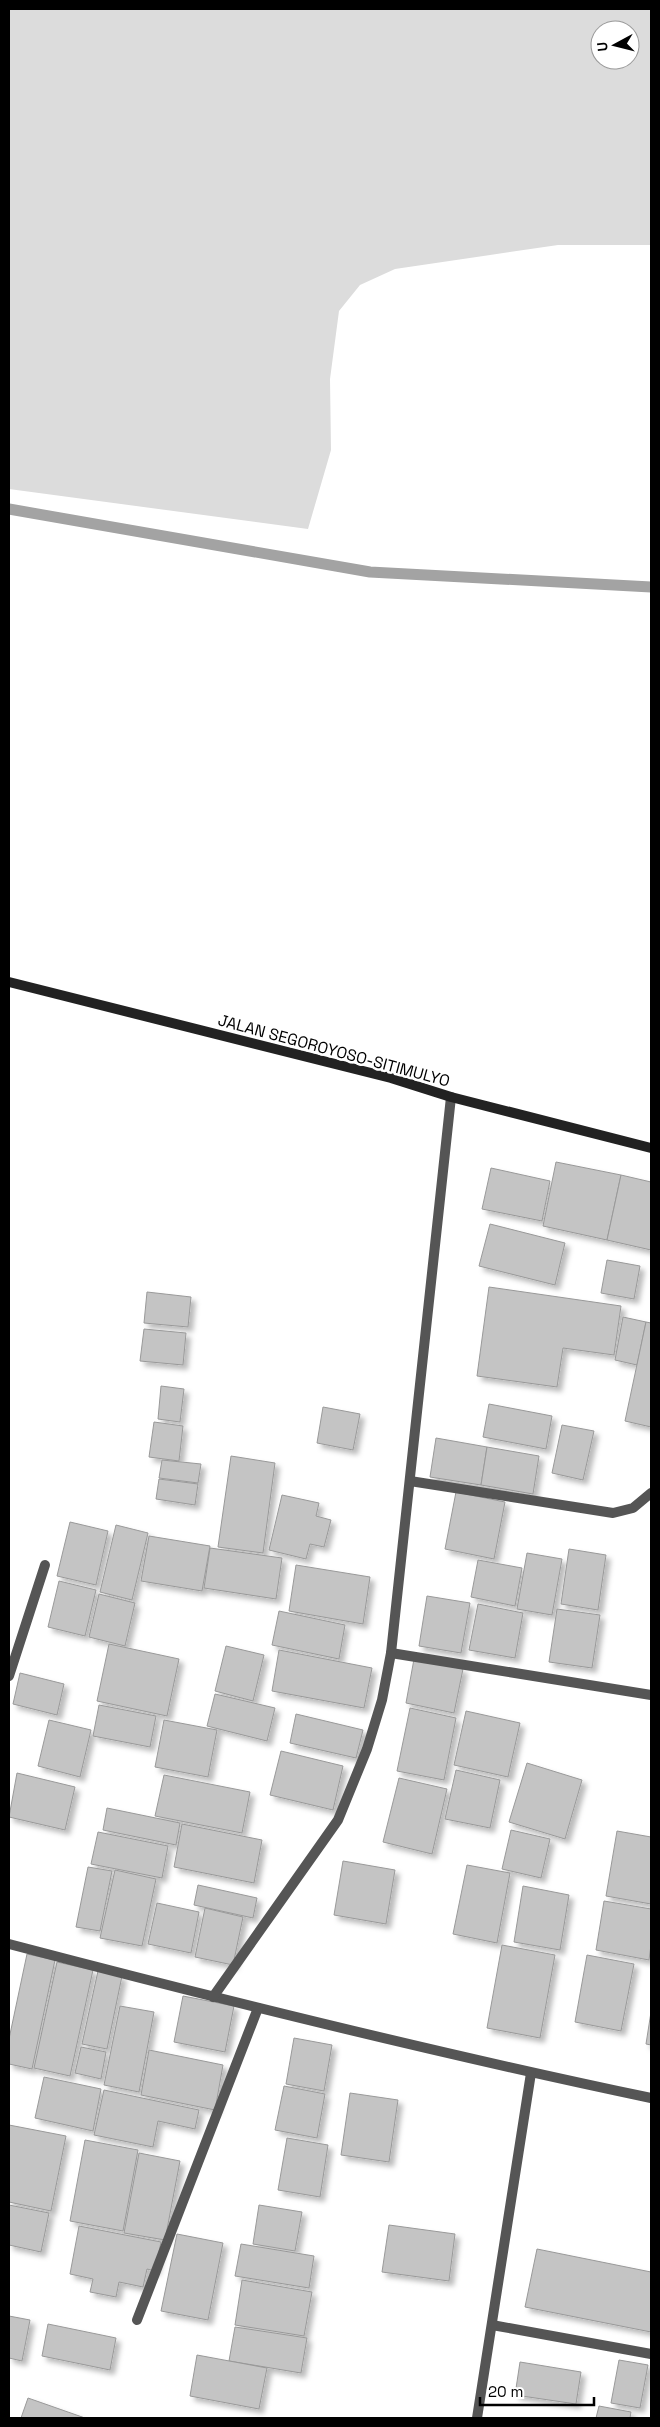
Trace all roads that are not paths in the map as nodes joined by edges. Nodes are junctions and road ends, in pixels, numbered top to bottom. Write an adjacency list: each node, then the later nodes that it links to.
1 (9, 982): 2 (main road, JALAN SEGOROYOSO-SITIMULYO)
2 (451, 1097): 3 (main road, JALAN SEGOROYOSO-SITIMULYO); 4 (street)
3 (651, 1148)
4 (410, 1481): 5 (street); 7 (street)
5 (651, 1493)
6 (45, 1565): 8 (street)
7 (391, 1653): 9 (street); 11 (street)
8 (9, 1676)
9 (651, 1695)
10 (9, 1944): 11 (street)
11 (213, 1997): 12 (street)
12 (258, 2008): 13 (street); 15 (street)
13 (531, 2073): 14 (street); 16 (street)
14 (651, 2098)
15 (137, 2320)
16 (492, 2325): 17 (street); 18 (street)
17 (651, 2354)
18 (477, 2418)

